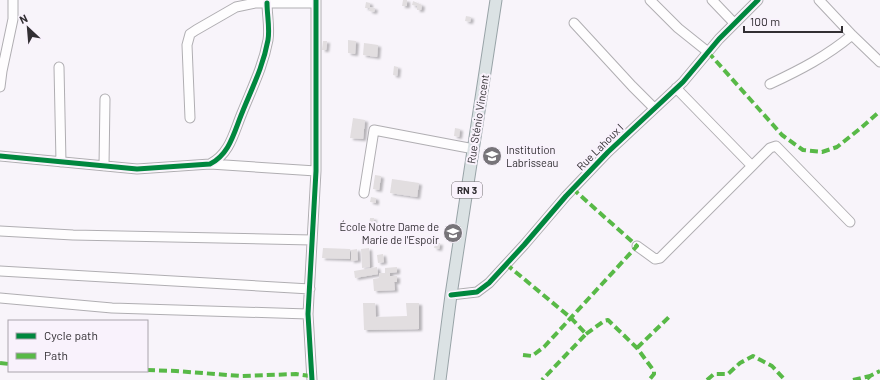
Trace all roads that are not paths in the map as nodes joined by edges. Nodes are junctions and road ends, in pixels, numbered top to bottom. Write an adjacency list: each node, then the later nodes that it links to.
1 (13, 0): 16 (street)
2 (496, 0): 21 (main road, Rue Sténio Vincent / RN 3)
3 (650, 0): 12 (street)
4 (712, 0): 10 (street)
5 (758, 0): 10 (street, Rue Lahoux I)
6 (819, 0): 11 (street)
7 (316, 1): 8 (street); 27 (street)
8 (266, 3): 20 (street); 24 (street)
9 (574, 23): 19 (street)
10 (734, 24): 12 (street, Rue Lahoux I)
11 (852, 36): 13 (street); 15 (street)
12 (708, 52): 17 (street, Rue Lahoux I)
13 (880, 62)
14 (59, 67): 23 (street)
15 (770, 84)
16 (0, 87)
17 (676, 88): 19 (street, Rue Lahoux I); 26 (street)
18 (104, 99): 25 (street)
19 (654, 108): 35 (street, Rue Lahoux I)
20 (190, 118)
21 (474, 149): 28 (street); 35 (main road, Rue Sténio Vincent / RN 3)
22 (0, 156): 23 (street)
23 (61, 162): 25 (street)
24 (210, 164): 25 (street); 27 (street)
25 (104, 166)
26 (752, 166): 29 (street); 32 (street)
27 (316, 171): 31 (street)
28 (364, 193)
29 (850, 222)
30 (0, 231): 31 (street)
31 (312, 240): 34 (street)
32 (637, 246)
33 (0, 271): 34 (street)
34 (310, 289): 37 (street)
35 (451, 295): 39 (main road, Rue Sténio Vincent / RN 3)
36 (0, 298): 37 (street)
37 (308, 314): 38 (street)
38 (312, 380)
39 (440, 380)

